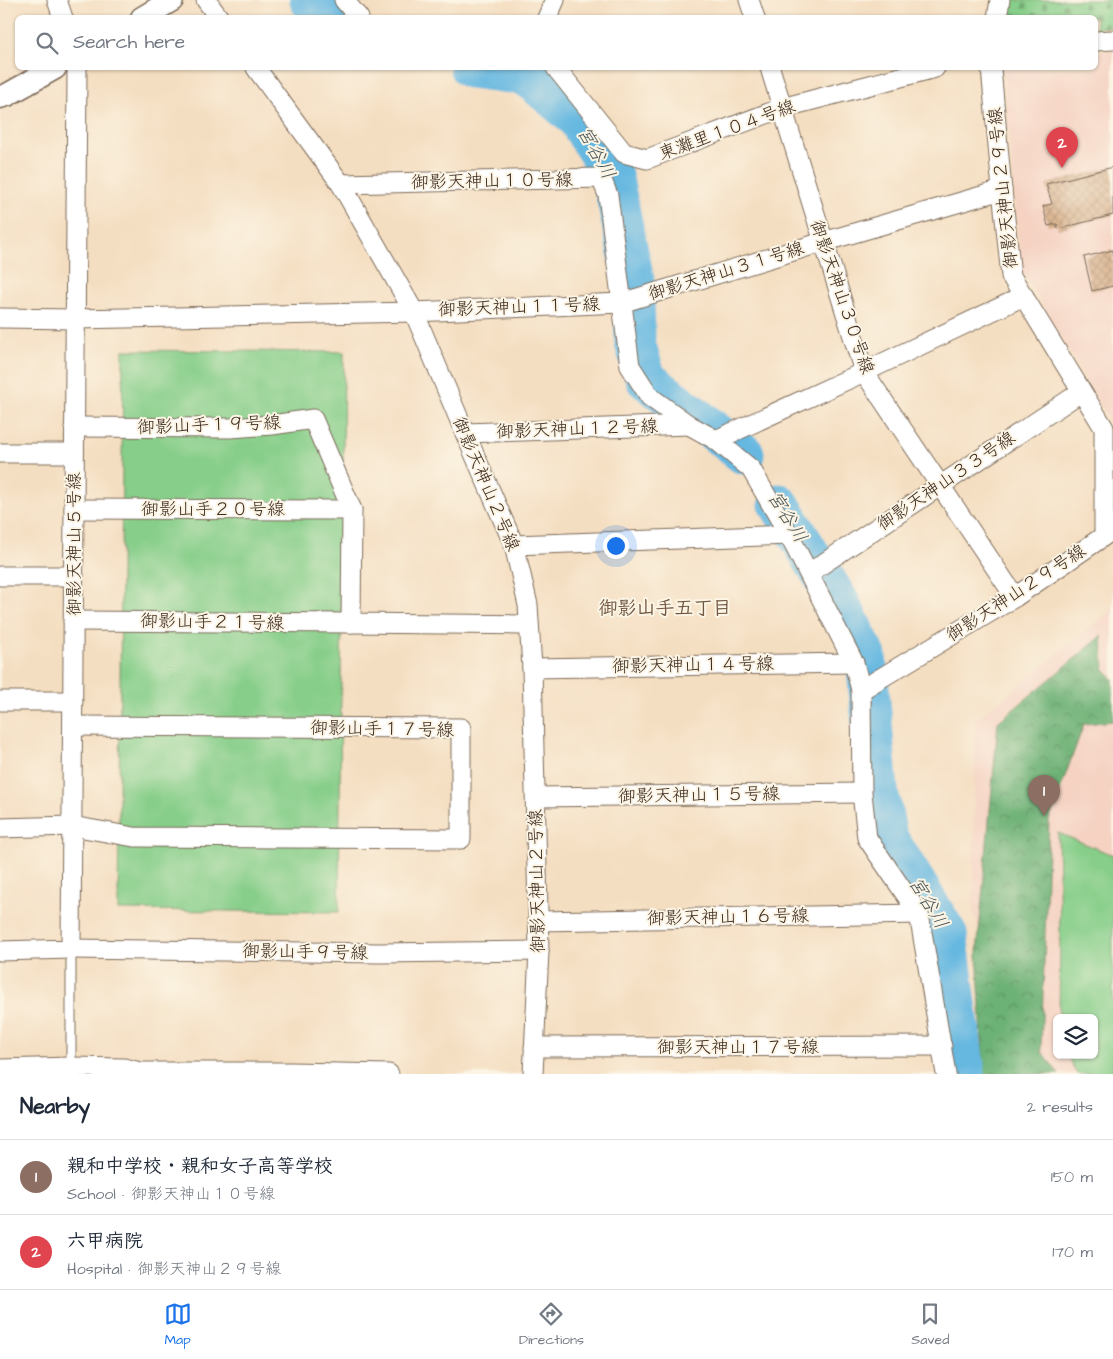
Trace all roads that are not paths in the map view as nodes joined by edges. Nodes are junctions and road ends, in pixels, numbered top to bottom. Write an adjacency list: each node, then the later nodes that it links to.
1 (57, 0): 8 (street)
2 (172, 0): 9 (street)
3 (206, 0): 10 (street)
4 (344, 0): 11 (street)
5 (555, 0): 12 (street)
6 (749, 0): 13 (street)
7 (1000, 0): 14 (street)
8 (62, 15)
9 (147, 15)
10 (217, 15)
11 (356, 15)
12 (548, 15)
13 (754, 15)
14 (998, 15)
15 (1113, 40): 16 (street)
16 (1098, 41)
17 (51, 70): 24 (street)
18 (76, 70): 33 (street, 御影天神山５号線)
19 (257, 70): 26 (street, 御影天神山２号線)
20 (558, 70): 25 (street, 東灘里１０４号線)
21 (771, 70): 25 (street, 御影天神山３０号線)
22 (927, 70): 25 (street, 東灘里１０４号線)
23 (991, 70): 27 (street, 御影天神山２９号線)
24 (0, 97)
25 (782, 108): 28 (street, 御影天神山３０号線)
26 (341, 184): 30 (street, 御影天神山１０号線); 31 (street, 御影天神山２号線)
27 (1002, 190): 28 (street, 御影天神山３１号線); 29 (street, 御影天神山２９号線)
28 (823, 242): 30 (street, 御影天神山３１号線); 34 (street, 御影天神山３０号線)
29 (1024, 296): 34 (street); 35 (street, 御影天神山２９号線)
30 (622, 302): 31 (street, 御影天神山１１号線); 36 (street, 御影天神山１０号線)
31 (414, 312): 33 (street, 御影天神山１１号線); 38 (street, 御影天神山２号線)
32 (0, 318): 33 (street, 御影天神山１１号線)
33 (75, 319): 37 (street, 御影天神山５号線)
34 (864, 372): 39 (street); 42 (street, 御影天神山３０号線)
35 (1081, 392): 42 (street, 御影天神山３３号線); 50 (street, 御影天神山２９号線)
36 (689, 425): 38 (street, 御影天神山１２号線); 39 (street, 御影天神山１０号線)
37 (74, 427): 41 (street, 御影天神山５号線); 44 (street, 御影山手１９号線)
38 (465, 433): 46 (street, 御影天神山２号線)
39 (717, 439): 45 (street, 御影天神山１０号線)
40 (0, 453): 41 (street)
41 (74, 453): 43 (street, 御影天神山５号線)
42 (940, 485): 47 (street, 御影天神山３３号線); 50 (street, 御影天神山３０号線)
43 (74, 509): 44 (street, 御影山手２０号線); 49 (street, 御影天神山５号線)
44 (352, 510): 52 (street, 御影山手１９号線)
45 (789, 535): 46 (street); 47 (street, 御影天神山１０号線)
46 (514, 544): 53 (street, 御影天神山２号線)
47 (810, 572): 54 (street, 御影天神山１０号線)
48 (0, 576): 49 (street)
49 (74, 576): 51 (street, 御影天神山５号線)
50 (1015, 597): 56 (street, 御影天神山２９号線)
51 (74, 620): 52 (street, 御影山手２１号線); 58 (street, 御影天神山５号線)
52 (351, 623): 53 (street)
53 (529, 625): 55 (street, 御影天神山２号線)
54 (854, 663): 55 (street, 御影天神山１４号線); 56 (street, 御影天神山１０号線)
55 (532, 668): 61 (street, 御影天神山２号線)
56 (862, 690): 60 (street, 御影天神山１０号線)
57 (0, 701): 58 (street)
58 (73, 702): 59 (street, 御影天神山５号線)
59 (73, 726): 62 (street, 御影天神山５号線); 62 (street, 御影山手１７号線)
60 (862, 792): 61 (street, 御影天神山１５号線); 64 (street, 御影天神山１０号線)
61 (536, 797): 65 (street, 御影天神山２号線)
62 (72, 826): 63 (street); 66 (street, 御影天神山５号線)
63 (0, 828)
64 (919, 914): 65 (street, 御影天神山１６号線); 69 (street, 御影天神山１０号線)
65 (538, 921): 68 (street, 御影天神山２号線)
66 (71, 949): 67 (street); 68 (street, 御影山手９号線); 72 (lane)
67 (0, 951)
68 (539, 951): 70 (street, 御影天神山２号線)
69 (942, 1046): 70 (street, 御影天神山１７号線); 76 (street, 御影天神山１０号線)
70 (534, 1048): 75 (street, 御影天神山２号線)
71 (0, 1069): 72 (street)
72 (71, 1070): 73 (street)
73 (291, 1073): 74 (street)
74 (389, 1074)
75 (533, 1074)
76 (946, 1074)

